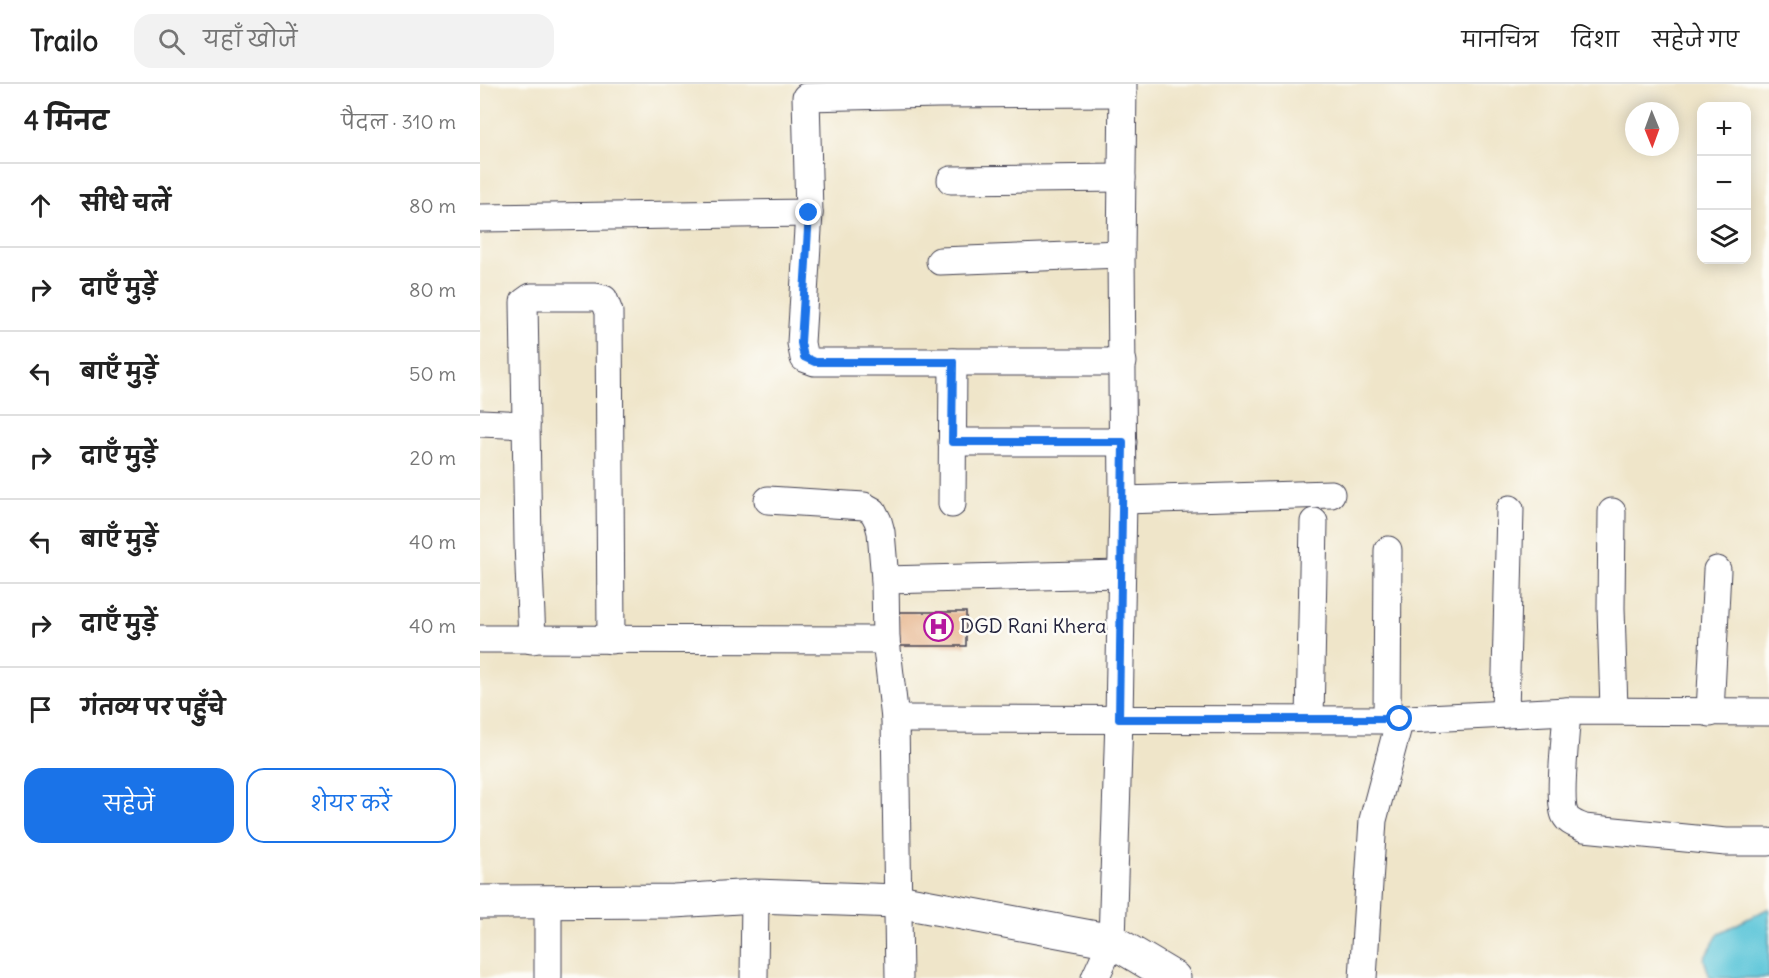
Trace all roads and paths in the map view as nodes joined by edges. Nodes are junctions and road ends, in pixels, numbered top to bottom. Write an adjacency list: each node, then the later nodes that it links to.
1 (1123, 88): 3 (street); 5 (street)
2 (938, 89): 3 (street); 4 (street)
3 (1029, 89)
4 (806, 90): 7 (street)
5 (1122, 178): 6 (street); 9 (street)
6 (951, 180)
7 (809, 213): 8 (street); 11 (street)
8 (480, 218)
9 (1121, 254): 10 (street); 12 (street)
10 (940, 261)
11 (953, 362): 12 (street); 15 (street)
12 (1123, 362): 16 (street)
13 (480, 423): 14 (street)
14 (526, 425): 29 (street); 30 (street)
15 (952, 442): 16 (street); 20 (street)
16 (1123, 442): 19 (street)
17 (1331, 494): 19 (street)
18 (768, 500): 27 (street)
19 (1123, 500): 26 (street)
20 (952, 504)
21 (1510, 509): 36 (street)
22 (1612, 512): 32 (street)
23 (1314, 522): 39 (street)
24 (1388, 550): 40 (street)
25 (1717, 570): 35 (street)
26 (1121, 574): 27 (street); 38 (street)
27 (885, 580): 31 (street)
28 (480, 639): 29 (street)
29 (532, 640): 30 (street)
30 (611, 640): 31 (street)
31 (886, 640): 37 (street)
32 (1614, 710): 33 (street); 35 (street)
33 (1567, 711): 36 (street); 41 (street)
34 (1769, 712): 35 (street)
35 (1710, 713)
36 (1505, 714): 40 (street)
37 (895, 719): 38 (street); 44 (street)
38 (1119, 719): 39 (street); 46 (street)
39 (1310, 719): 40 (street)
40 (1394, 719): 52 (street)
41 (1769, 842)
42 (755, 896): 43 (street); 44 (street); 48 (street)
43 (548, 901): 45 (street); 47 (street)
44 (898, 901): 46 (street); 49 (street)
45 (480, 902)
46 (1112, 941): 50 (street); 51 (street)
47 (548, 978)
48 (754, 978)
49 (899, 978)
50 (1095, 978)
51 (1174, 978)
52 (1363, 978)

